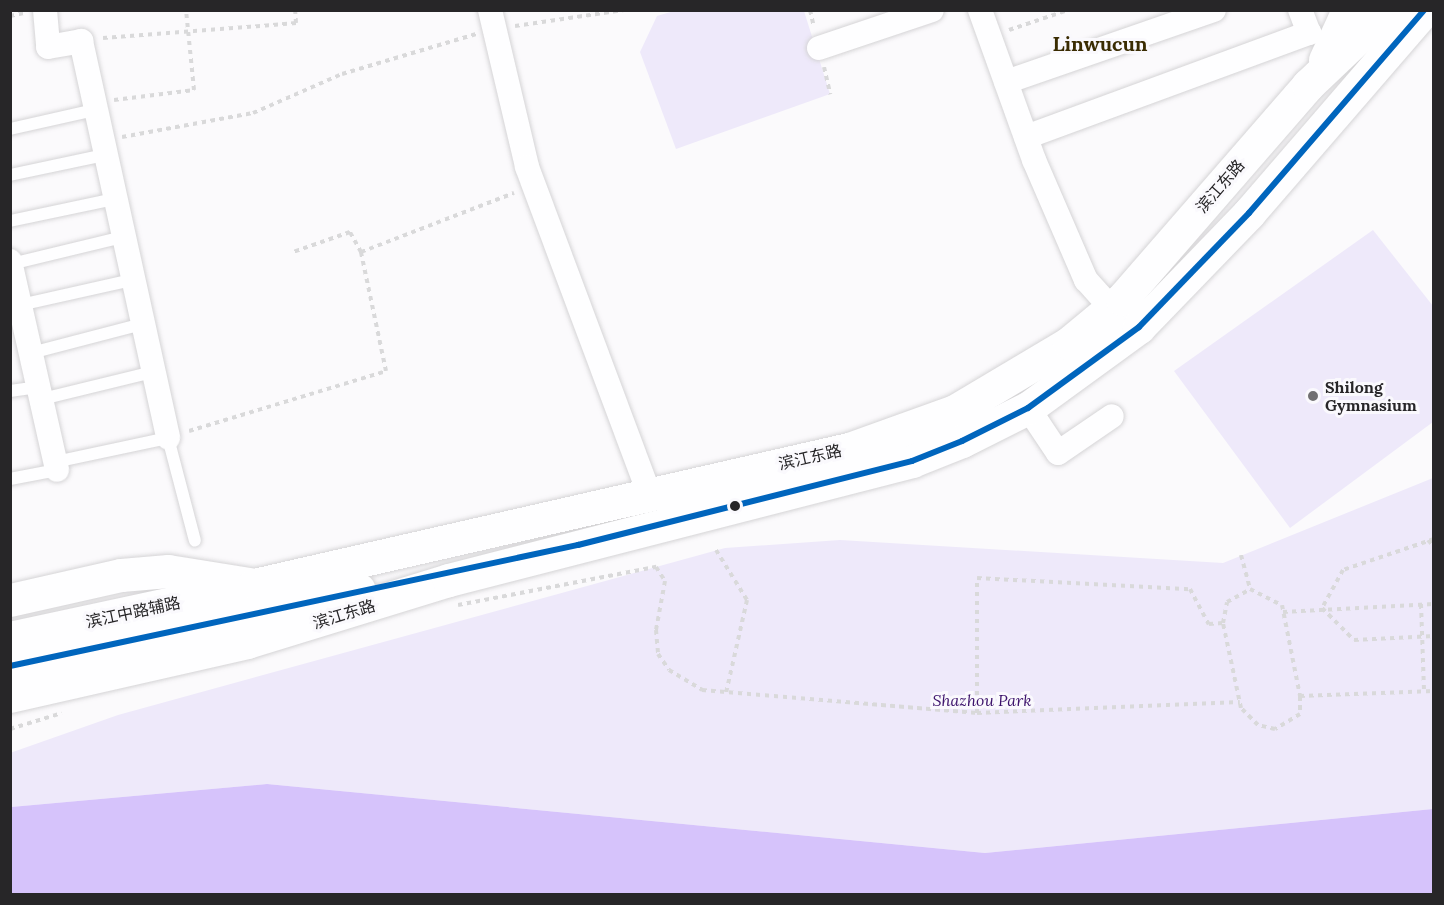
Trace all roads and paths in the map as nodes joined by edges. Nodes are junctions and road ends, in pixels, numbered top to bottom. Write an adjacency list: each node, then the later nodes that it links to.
1 (45, 10): 16 (street)
2 (186, 10): 14 (path)
3 (296, 10): 14 (path)
4 (624, 10): 12 (path)
5 (932, 10): 17 (street)
6 (980, 10): 15 (street)
7 (1068, 10): 15 (path)
8 (1214, 10): 19 (street)
9 (1300, 10): 22 (street)
10 (1387, 10): 13 (main road, 滨江东路)
11 (1425, 12): 18 (main road, 滨江东路)
12 (492, 20): 23 (path); 25 (street)
13 (1345, 29): 18 (main road); 34 (main road, 滨江东路)
14 (188, 31): 16 (path); 20 (path)
15 (989, 37): 19 (street)
16 (81, 41): 20 (street)
17 (819, 48)
18 (1384, 56): 40 (main road, 滨江东路)
19 (1006, 82): 22 (street)
20 (93, 107): 21 (lane); 23 (street)
21 (10, 129)
22 (1026, 137): 34 (street)
23 (103, 147): 24 (lane); 26 (street)
24 (10, 176)
25 (534, 185): 30 (path); 45 (street)
26 (114, 199): 27 (lane); 28 (street)
27 (10, 221)
28 (123, 237): 31 (lane); 32 (street)
29 (293, 252): 30 (path)
30 (361, 252): 42 (path)
31 (11, 263): 33 (street)
32 (132, 280): 33 (lane); 35 (street)
33 (16, 294): 36 (street)
34 (1111, 308): 45 (main road, 滨江东路)
35 (142, 324): 36 (lane); 37 (street)
36 (31, 353): 39 (street)
37 (153, 372): 39 (lane); 42 (street)
38 (10, 391): 39 (lane)
39 (40, 393): 43 (street)
40 (1028, 408): 41 (street); 48 (main road, 滨江东路)
41 (1112, 416)
42 (168, 438): 43 (lane); 47 (lane)
43 (56, 466): 44 (lane)
44 (10, 479)
45 (649, 494): 53 (main road, 滨江东路)
46 (1431, 539): 49 (path); 58 (path)
47 (195, 541)
48 (578, 545): 64 (main road, 滨江中路辅路); 68 (main road, 滨江东路)
49 (1434, 547)
50 (716, 550): 67 (path)
51 (1241, 555): 54 (path)
52 (656, 567): 67 (path)
53 (255, 585): 55 (main road, 滨江东路); 63 (main road, 滨江中路辅路)
54 (1250, 589): 59 (path); 60 (path)
55 (10, 600)
56 (1420, 604): 57 (path); 58 (path); 62 (path)
57 (1434, 604)
58 (1322, 608): 59 (path); 62 (path)
59 (1283, 612): 69 (path)
60 (1223, 623): 70 (path); 71 (path)
61 (1434, 636): 62 (path)
62 (1422, 637): 65 (path)
63 (10, 638)
64 (10, 666)
65 (1424, 692): 66 (path); 69 (path)
66 (1434, 692)
67 (726, 693): 71 (path)
68 (10, 696)
69 (1300, 696): 70 (path)
70 (1240, 702): 71 (path)
71 (977, 713)

